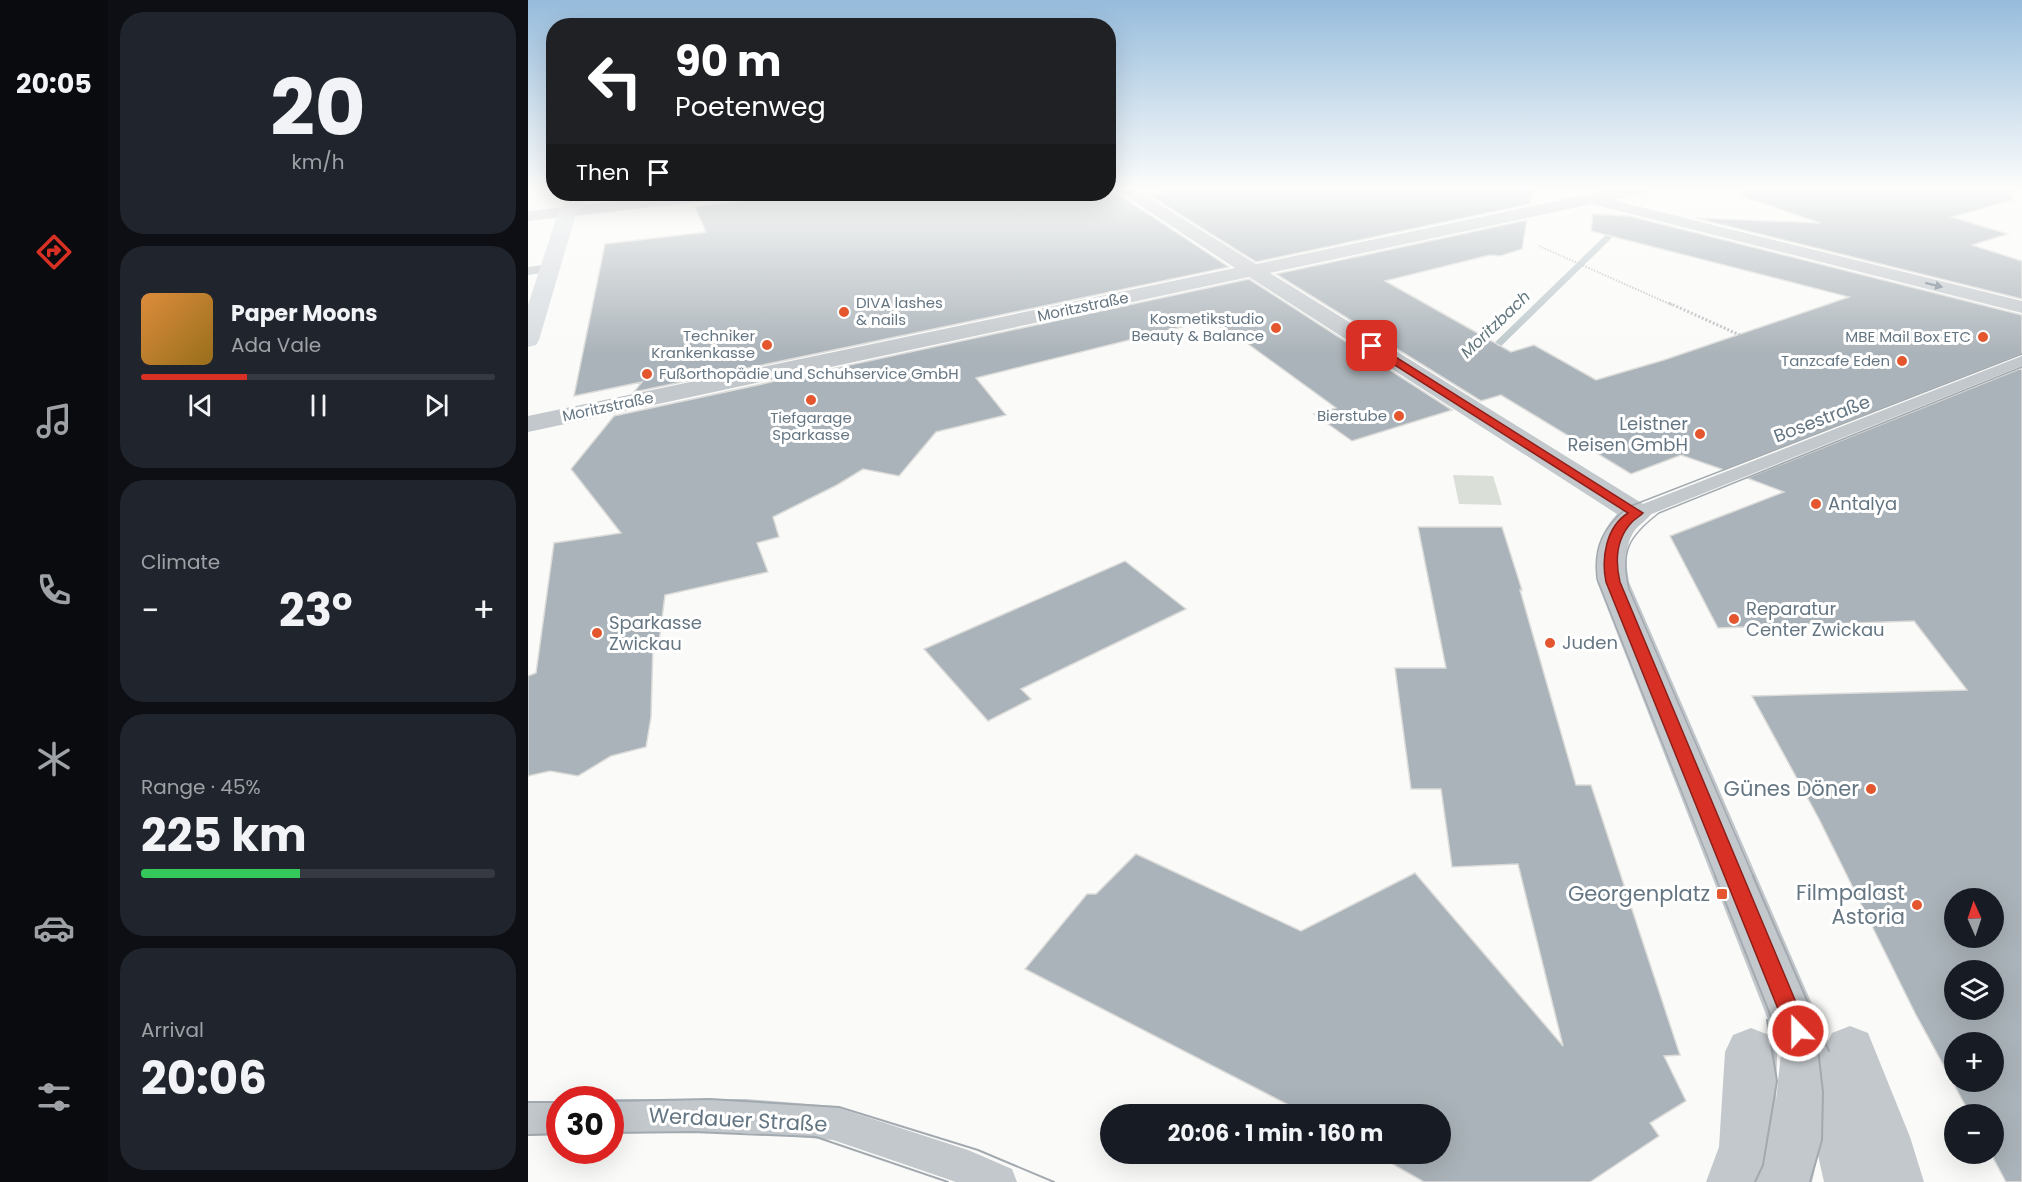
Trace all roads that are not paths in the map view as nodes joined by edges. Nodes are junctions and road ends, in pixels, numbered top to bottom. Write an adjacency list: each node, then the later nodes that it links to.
1 (557, 244): 5 (main road)
2 (1210, 244): 7 (street)
3 (1381, 244): 7 (street, Moritzstraße)
4 (1769, 244): 8 (street, one-way to 8)
5 (550, 268): 6 (lane); 9 (main road)
6 (528, 271)
7 (1253, 271): 11 (street, Moritzstraße); 12 (street)
8 (2022, 307)
9 (528, 340)
10 (2022, 361): 12 (lane, Bosestraße)
11 (528, 424)
12 (1637, 513): 13 (street)
13 (1828, 1050): 20 (street); 21 (street); 22 (street)
14 (1752, 1052): 19 (street)
15 (624, 1116): 18 (lane, Werdauer Straße)
16 (546, 1118): 17 (lane)
17 (528, 1119)
18 (999, 1182)
19 (1734, 1182)
20 (1784, 1182)
21 (1852, 1182)
22 (1896, 1182)

